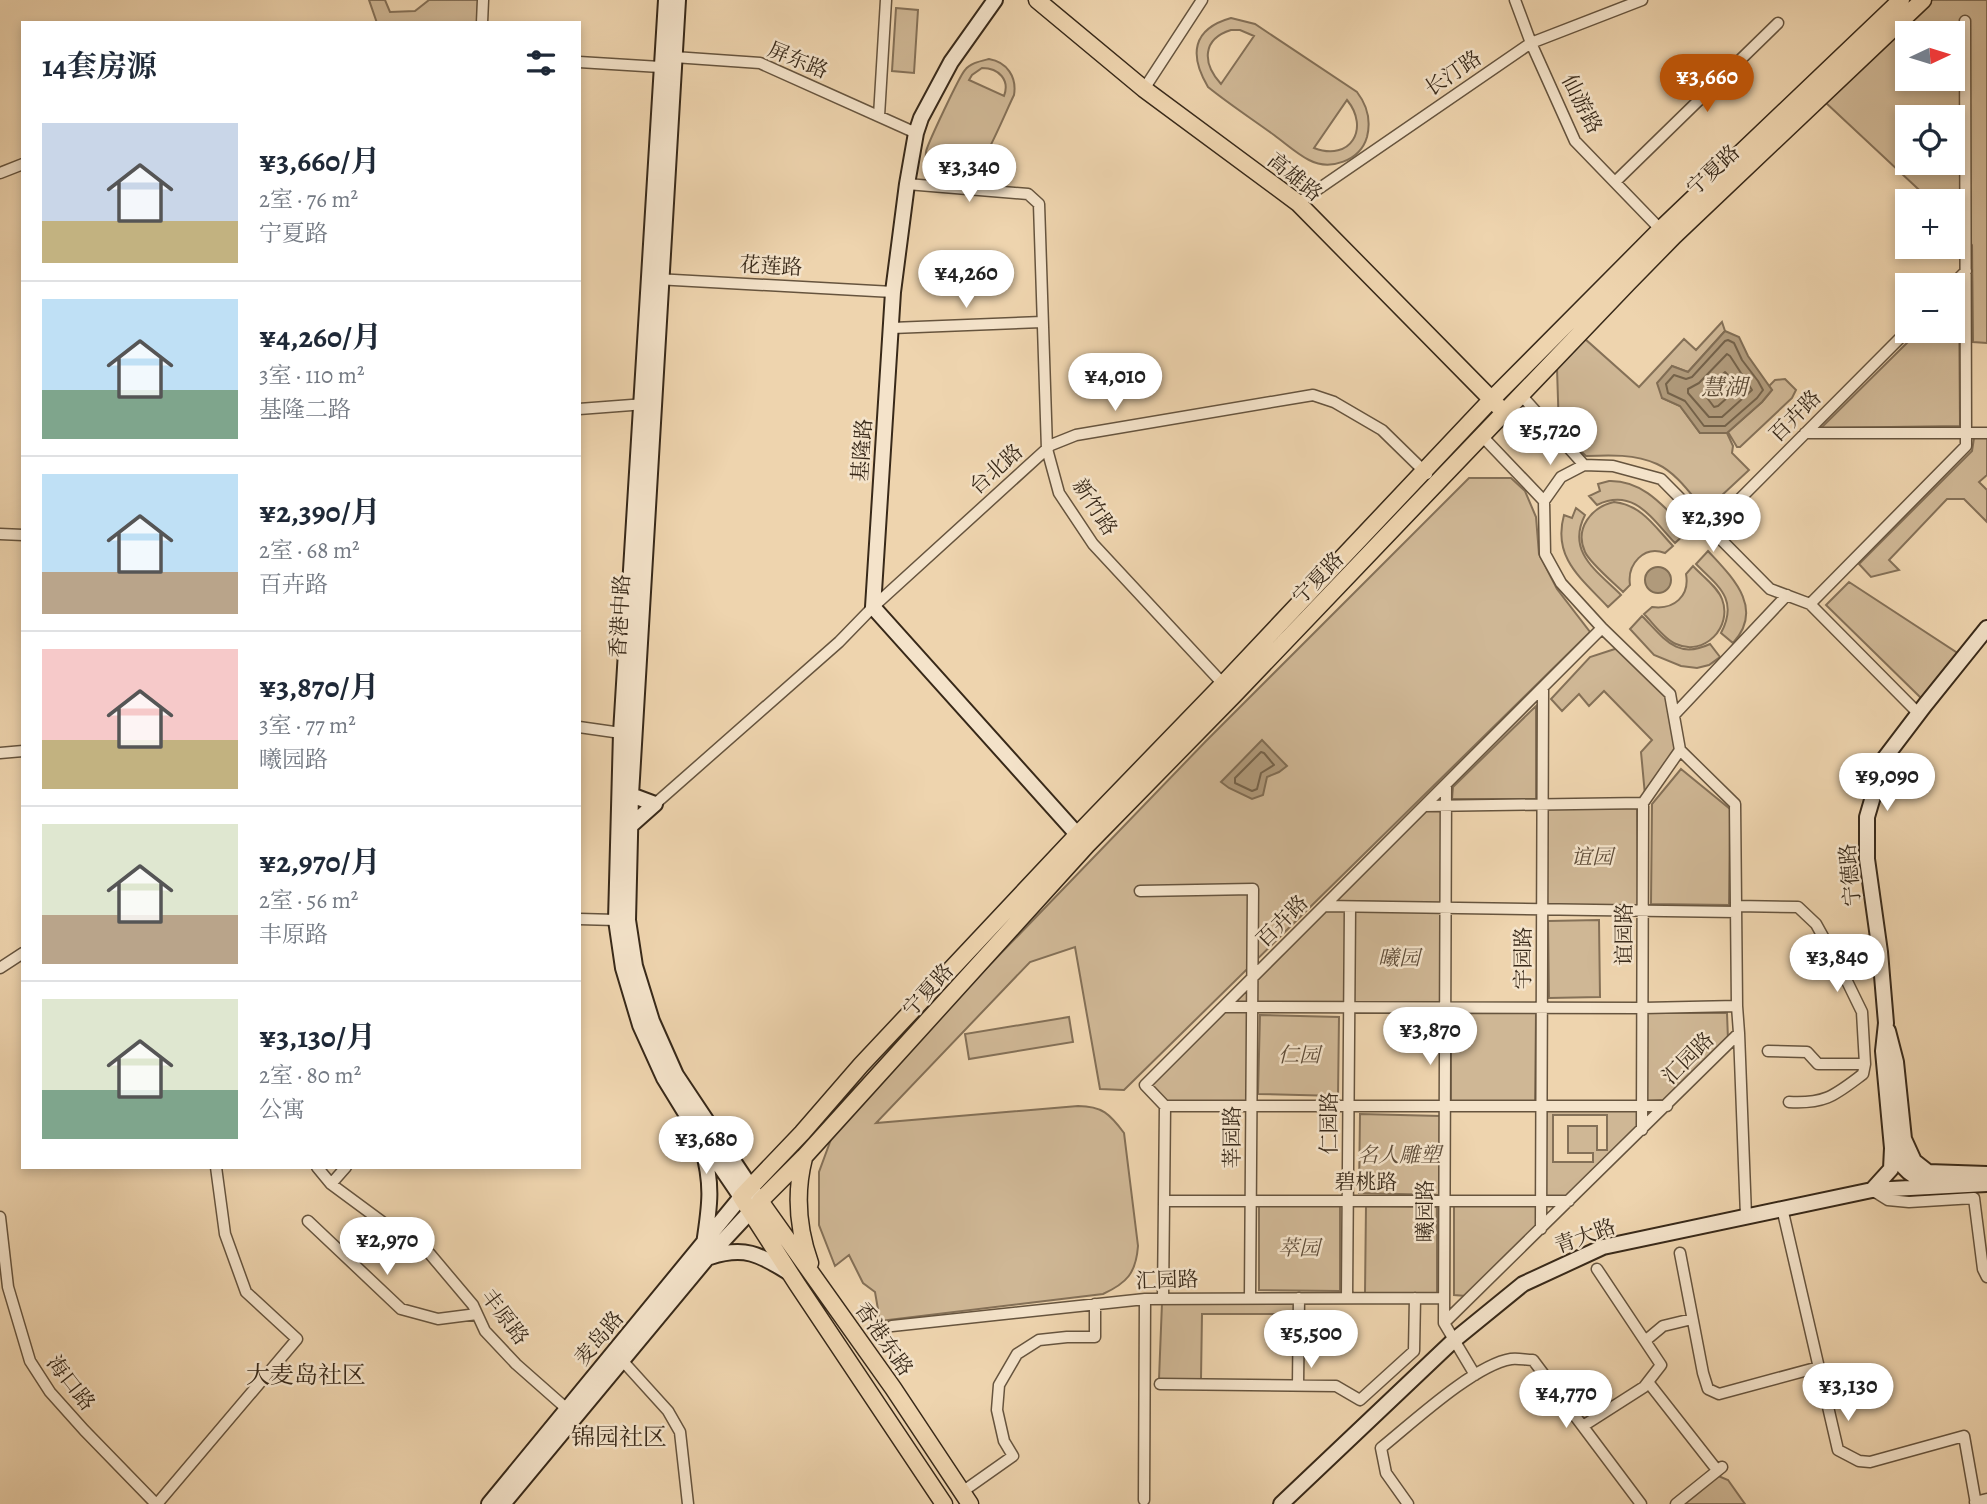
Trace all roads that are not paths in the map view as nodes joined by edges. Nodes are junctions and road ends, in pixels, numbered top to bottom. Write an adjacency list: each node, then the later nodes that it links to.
1 (483, 0): 12 (street)
2 (666, 0): 18 (main road, 香港中路)
3 (678, 0): 16 (main road, 香港中路)
4 (886, 0): 20 (street)
5 (995, 0): 21 (main road, 基隆路)
6 (1037, 0): 19 (main road, 高雄路)
7 (1202, 0): 19 (street)
8 (1515, 0): 15 (street, 仙游路)
9 (1642, 0): 15 (street, 长汀路)
10 (1901, 0): 27 (main road, 宁夏路)
11 (1923, 0): 27 (main road, 宁夏路)
12 (482, 21)
13 (1965, 21): 28 (street)
14 (1778, 23): 24 (street)
15 (1531, 43): 24 (street, 仙游路); 26 (street, 长汀路)
16 (674, 57): 18 (street); 20 (street, 屏东路); 29 (main road, 香港中路)
17 (581, 62): 18 (street)
18 (660, 67): 29 (main road, 香港中路)
19 (1144, 89): 26 (main road, 高雄路)
20 (879, 116): 21 (street, 屏东路)
21 (916, 133): 25 (main road, 基隆路)
22 (21, 165): 23 (street)
23 (0, 173)
24 (1615, 182): 27 (street, 仙游路)
25 (907, 184): 30 (main road, 基隆路); 31 (street, 新竹路)
26 (1298, 203): 35 (main road, 高雄路)
27 (1666, 234): 34 (main road, 宁夏路); 35 (main road, 宁夏路)
28 (1966, 271): 40 (street)
29 (654, 279): 30 (street, 花莲路); 36 (main road, 香港中路)
30 (893, 292): 32 (main road, 基隆路)
31 (1042, 322): 32 (street); 43 (street, 新竹路)
32 (892, 328): 53 (main road, 基隆路)
33 (1895, 343): 39 (street, 百卉路)
34 (1522, 396): 38 (main road, 宁夏路); 44 (street)
35 (1491, 400): 38 (main road, 高雄路); 45 (main road, 宁夏路)
36 (646, 404): 37 (street); 61 (main road, 香港中路); 66 (main road, 香港中路)
37 (581, 409)
38 (1505, 413): 42 (main road, 宁夏路)
39 (1805, 433): 40 (street); 48 (street, 百卉路)
40 (1966, 433): 41 (street); 52 (street)
41 (1987, 433)
42 (1482, 436): 46 (main road, 宁夏路); 47 (street)
43 (1047, 449): 45 (street, 台北路); 53 (street, 台北路); 57 (street, 新竹路)
44 (1584, 465): 47 (street); 48 (street)
45 (1424, 470): 46 (street, 台北路); 57 (main road, 宁夏路)
46 (1437, 484): 57 (main road, 宁夏路)
47 (1544, 501): 54 (street)
48 (1710, 529): 51 (street)
49 (0, 534): 50 (street)
50 (21, 535)
51 (1787, 596): 52 (street); 59 (street)
52 (1810, 604): 58 (street)
53 (873, 607): 68 (street, 台北路); 73 (main road)
54 (1602, 628): 56 (street, 百卉路); 59 (street)
55 (1987, 628): 58 (main road, 宁德路)
56 (1543, 687): 65 (street, 百卉路); 69 (street, 宇园路)
57 (1228, 690): 73 (main road, 宁夏路)
58 (1919, 713): 93 (main road, 宁德路)
59 (1674, 715): 62 (street)
60 (581, 727): 61 (street)
61 (621, 733): 66 (main road, 香港中路)
62 (1680, 750): 67 (street); 78 (street, 汇园路)
63 (21, 751): 64 (street)
64 (0, 753)
65 (1446, 784): 70 (street, 百卉路); 71 (street, 曦园路)
66 (625, 793): 68 (main road); 72 (main road, 香港中路)
67 (1643, 803): 69 (street); 80 (street, 谊园路)
68 (655, 804): 72 (main road)
69 (1543, 804): 71 (street); 79 (street, 宇园路)
70 (1424, 806): 71 (street); 75 (street, 百卉路)
71 (1446, 806): 77 (street, 曦园路)
72 (624, 830): 82 (main road, 香港中路); 117 (main road, 香港中路)
73 (1082, 840): 108 (main road, 宁夏路); 117 (main road, 宁夏路)
74 (1140, 891): 85 (street)
75 (1324, 906): 76 (street); 85 (street, 百卉路)
76 (1350, 907): 77 (street); 89 (street, 仁园路)
77 (1446, 908): 79 (street); 90 (street, 曦园路)
78 (1736, 909): 80 (street); 86 (street, 汇园路); 96 (street)
79 (1542, 910): 80 (street); 91 (street, 宇园路)
80 (1644, 912): 92 (street, 谊园路)
81 (581, 919): 82 (street)
82 (616, 920): 106 (main road, 香港中路)
83 (21, 954): 84 (street)
84 (0, 968)
85 (1252, 977): 87 (street, 百卉路); 88 (street)
86 (1737, 1006): 92 (street); 94 (street, 汇园路)
87 (1223, 1007): 88 (street); 98 (street, 百卉路)
88 (1253, 1007): 89 (street); 99 (street)
89 (1349, 1007): 90 (street); 100 (street, 仁园路)
90 (1445, 1007): 91 (street); 101 (street, 曦园路)
91 (1542, 1008): 92 (street); 102 (street, 宇园路)
92 (1643, 1008): 103 (street, 谊园路)
93 (1886, 1023): 107 (main road, 宁德路); 112 (main road)
94 (1739, 1033): 104 (street, 汇园路); 125 (street)
95 (1768, 1051): 96 (street)
96 (1865, 1064): 97 (street)
97 (1789, 1102)
98 (1165, 1106): 99 (street); 118 (street)
99 (1252, 1106): 100 (street); 119 (street)
100 (1348, 1106): 101 (street); 120 (street, 仁园路)
101 (1445, 1106): 102 (street); 121 (street, 曦园路)
102 (1541, 1106): 103 (street); 122 (street, 宇园路)
103 (1642, 1106): 104 (street); 105 (street, 谊园路)
104 (1667, 1106): 105 (street, 汇园路)
105 (1642, 1130): 123 (street, 汇园路)
106 (699, 1135): 117 (main road, 香港中路); 129 (main road)
107 (1891, 1138): 115 (main road); 116 (main road, 宁德路)
108 (804, 1157): 117 (main road, 宁夏路); 134 (main road)
109 (220, 1169): 161 (street)
110 (319, 1169): 113 (street, 丰原路)
111 (344, 1169): 113 (street)
112 (1987, 1174)
113 (331, 1184): 144 (street, 丰原路)
114 (1987, 1184): 115 (main road, 青大路)
115 (1945, 1186): 116 (main road, 青大路)
116 (1872, 1191): 124 (main road, 青大路); 133 (street)
117 (751, 1199): 129 (main road, 麦岛路); 132 (main road, 香港东路); 134 (main road, 香港东路)
118 (1164, 1201): 119 (street, 碧桃路); 138 (street)
119 (1251, 1201): 120 (street, 碧桃路); 136 (street)
120 (1348, 1201): 121 (street, 碧桃路); 139 (street, 仁园路)
121 (1444, 1201): 122 (street, 碧桃路); 141 (street, 曦园路)
122 (1541, 1201): 123 (street, 碧桃路); 128 (street, 宇园路)
123 (1569, 1201): 128 (street, 汇园路)
124 (1782, 1208): 125 (main road, 青大路); 151 (street)
125 (1746, 1216): 148 (main road, 青大路)
126 (0, 1217): 135 (street, 海口路)
127 (308, 1221): 144 (street)
128 (1541, 1229): 146 (street, 汇园路)
129 (706, 1251): 132 (main road); 150 (main road, 麦岛路)
130 (1680, 1253): 145 (street)
131 (1597, 1269): 149 (street)
132 (789, 1272): 165 (main road, 香港东路)
133 (1987, 1276)
134 (815, 1279): 158 (main road, 香港东路)
135 (4, 1288): 161 (street, 海口路)
136 (1251, 1297): 137 (street, 汇园路); 138 (street, 汇园路)
137 (1298, 1297): 139 (street, 汇园路); 155 (street)
138 (1163, 1298): 142 (street, 汇园路)
139 (1347, 1298): 140 (street, 汇园路)
140 (1415, 1298): 141 (street, 汇园路); 155 (street)
141 (1444, 1298): 146 (street, 曦园路)
142 (1145, 1299): 143 (street, 汇园路); 159 (street)
143 (1095, 1304): 147 (street, 汇园路); 158 (street)
144 (477, 1314): 156 (street, 丰原路)
145 (1692, 1319): 149 (street); 151 (street)
146 (1444, 1323): 148 (street, 曦园路)
147 (892, 1326)
148 (1453, 1341): 152 (street, 曦园路); 166 (main road, 青大路)
149 (1645, 1341): 153 (street)
150 (619, 1356): 156 (main road, 麦岛路); 163 (main road, 麦岛路); 164 (street)
151 (1819, 1367): 160 (street)
152 (1475, 1375): 157 (street); 167 (street)
153 (1648, 1382): 157 (street); 169 (street)
154 (1160, 1384): 155 (street)
155 (1298, 1385)
156 (567, 1409): 162 (main road, 麦岛路)
157 (1583, 1426): 168 (street)
158 (966, 1498)
159 (1144, 1500)
160 (1978, 1502)
161 (156, 1504)
162 (489, 1504)
163 (503, 1504)
164 (688, 1504)
165 (944, 1504)
166 (1281, 1504)
167 (1408, 1504)
168 (1641, 1504)
169 (1676, 1504)

